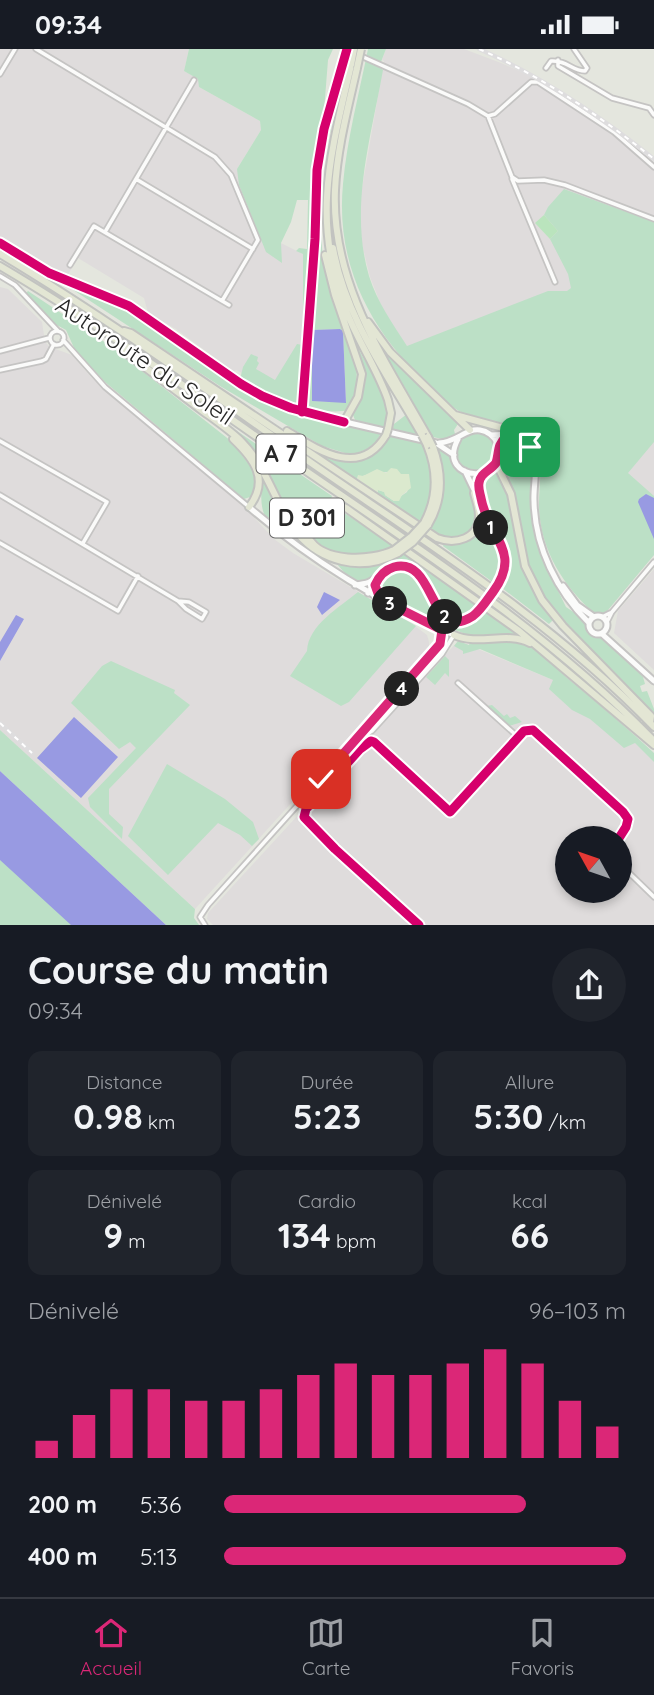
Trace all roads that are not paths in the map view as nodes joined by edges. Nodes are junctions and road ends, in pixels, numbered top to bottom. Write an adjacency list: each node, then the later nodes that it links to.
1 (15, 49): 10 (street)
2 (36, 49): 14 (street)
3 (347, 49): 13 (street)
4 (354, 49): 8 (highway, D 301, bridge)
5 (361, 49): 8 (highway, D 301, bridge)
6 (575, 49): 7 (street)
7 (558, 60): 9 (street); 12 (street)
8 (354, 67): 15 (highway, D 301); 29 (highway, D 301)
9 (545, 68)
10 (0, 74)
11 (194, 80): 14 (street)
12 (654, 115)
13 (488, 116): 16 (street); 17 (street)
14 (166, 127): 18 (street); 22 (street)
15 (337, 127): 42 (highway); 43 (highway); 46 (highway, D 301)
16 (654, 167)
17 (512, 177): 19 (street); 27 (street)
18 (136, 179): 20 (street); 22 (street)
19 (654, 219)
20 (105, 232): 24 (street); 28 (street)
21 (0, 243): 43 (main road)
22 (253, 249): 28 (street)
23 (0, 254): 32 (highway, Autoroute du Soleil / A 7)
24 (70, 265)
25 (0, 266): 35 (highway, Autoroute du Soleil / A 7)
26 (0, 276): 31 (street)
27 (555, 282)
28 (222, 301): 30 (street)
29 (354, 301): 41 (highway); 46 (highway, D 301)
30 (229, 305)
31 (49, 323): 33 (street); 34 (street)
32 (120, 330): 42 (highway); 82 (highway, Autoroute du Soleil / A 7)
33 (58, 331): 34 (street); 36 (street)
34 (50, 336): 37 (street); 38 (street)
35 (116, 341): 40 (highway, D 301); 85 (highway, Autoroute du Soleil / A 7)
36 (62, 342): 37 (street); 59 (street)
37 (54, 344): 39 (street)
38 (0, 351)
39 (0, 370)
40 (200, 409): 59 (highway); 63 (highway, D 301)
41 (451, 412): 44 (highway); 52 (highway)
42 (257, 415): 57 (highway)
43 (344, 422): 50 (main road)
44 (470, 430): 45 (main road); 48 (main road)
45 (491, 435): 47 (main road); 51 (main road)
46 (425, 436): 50 (highway, D 301, bridge)
47 (513, 436): 51 (main road); 52 (main road)
48 (458, 439): 50 (main road); 53 (main road)
49 (0, 441): 62 (street)
50 (432, 445): 53 (main road); 63 (highway, D 301, bridge)
51 (499, 447): 54 (main road)
52 (530, 447): 65 (main road)
53 (454, 455): 55 (main road)
54 (496, 463): 56 (main road); 82 (highway)
55 (465, 471): 56 (main road); 57 (main road)
56 (483, 474): 60 (main road)
57 (474, 493): 60 (main road)
58 (0, 495): 62 (street)
59 (248, 507): 68 (main road)
60 (482, 509): 67 (main road, bridge)
61 (0, 543): 66 (street)
62 (83, 543): 66 (street)
63 (396, 551): 79 (highway, D 301)
64 (654, 562): 72 (street)
65 (550, 566): 73 (main road); 75 (main road)
66 (138, 576): 71 (street)
67 (373, 583): 68 (main road); 69 (main road); 70 (main road)
68 (355, 585): 69 (main road)
69 (367, 592): 70 (main road)
70 (380, 599): 77 (main road)
71 (178, 601): 71 (street)
72 (612, 612): 74 (street); 76 (street)
73 (594, 617): 74 (main road); 75 (main road)
74 (602, 617): 76 (main road)
75 (589, 623): 76 (main road)
76 (605, 628): 80 (main road)
77 (442, 630): 78 (main road); 84 (street)
78 (454, 635): 79 (highway); 84 (street)
79 (552, 657): 85 (highway)
80 (654, 681)
81 (458, 683): 83 (street)
82 (652, 725)
83 (518, 737): 86 (street); 90 (street)
84 (357, 740): 89 (street)
85 (654, 743)
86 (626, 826)
87 (632, 876): 88 (street)
88 (654, 897)
89 (205, 925)
90 (419, 925)

